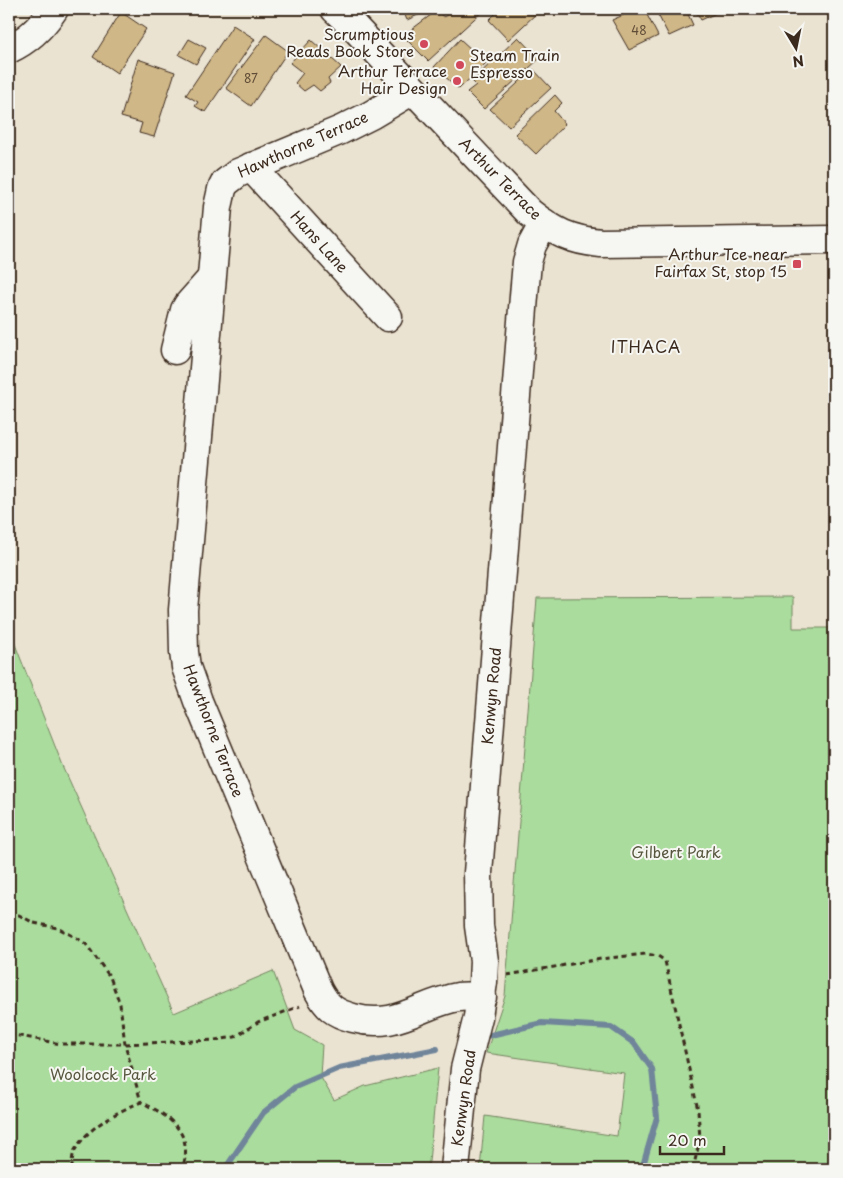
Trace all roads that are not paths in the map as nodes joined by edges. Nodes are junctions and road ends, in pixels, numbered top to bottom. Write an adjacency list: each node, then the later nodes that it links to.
1 (54, 9): 3 (street)
2 (335, 9): 4 (street, Arthur Terrace)
3 (9, 49)
4 (413, 90): 5 (street, Hawthorne Terrace); 6 (street, Arthur Terrace)
5 (251, 167): 8 (street, Hawthorne Terrace); 9 (street, Hans Lane)
6 (544, 223): 7 (street, Arthur Terrace); 11 (street, Kenwyn Road)
7 (834, 240)
8 (211, 278): 10 (street); 11 (street, Hawthorne Terrace)
9 (388, 317)
10 (176, 350)
11 (482, 997): 12 (street, Kenwyn Road)
12 (455, 1169)

